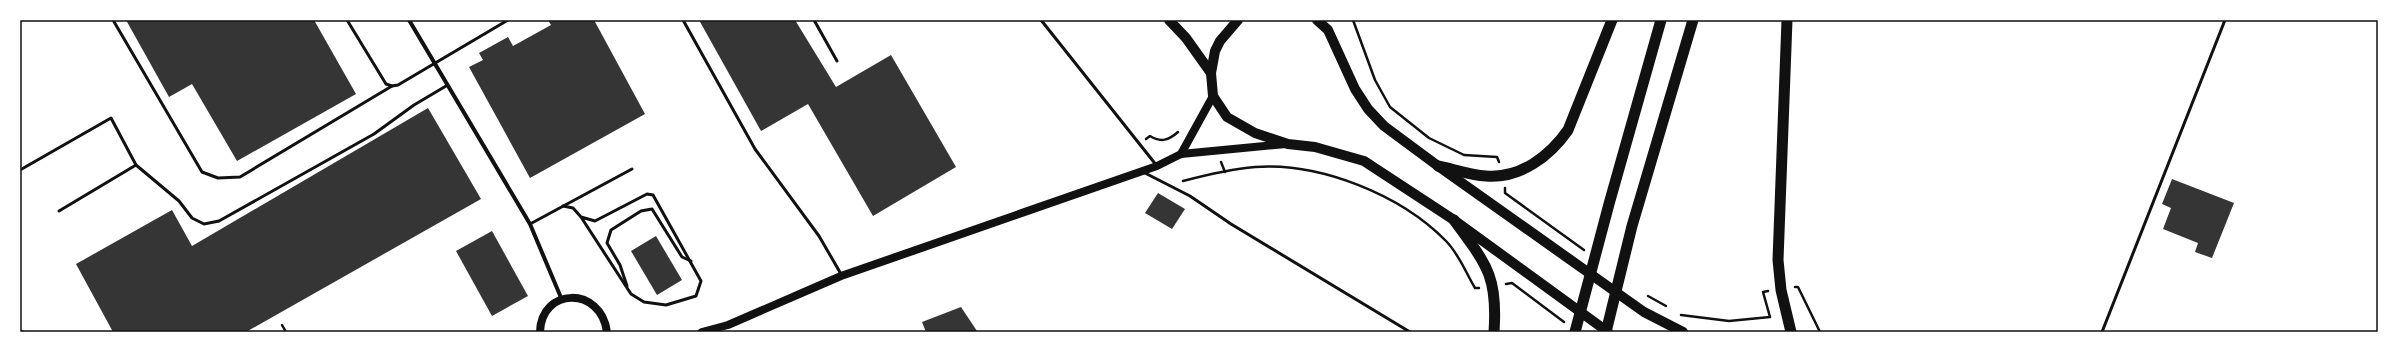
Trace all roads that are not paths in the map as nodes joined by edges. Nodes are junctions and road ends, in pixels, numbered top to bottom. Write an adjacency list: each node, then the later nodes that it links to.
1 (113, 20): 19 (lane)
2 (347, 20): 19 (lane)
3 (409, 20): 17 (street)
4 (508, 20): 17 (lane)
5 (683, 20): 36 (lane)
6 (814, 20): 16 (lane)
7 (1041, 20): 25 (lane)
8 (1169, 20): 18 (main road)
9 (1238, 20): 18 (main road)
10 (1317, 20): 26 (main road)
11 (1612, 20): 26 (highway)
12 (1661, 20): 45 (highway)
13 (1693, 20): 46 (highway)
14 (1787, 20): 48 (highway)
15 (2225, 20): 49 (lane)
16 (837, 60)
17 (434, 63): 19 (lane); 20 (street)
18 (1211, 73): 21 (main road)
19 (392, 86)
20 (446, 86): 24 (lane); 34 (street)
21 (1213, 96): 22 (main road); 23 (main road)
22 (1288, 144): 23 (main road); 33 (main road)
23 (1181, 154): 25 (main road)
24 (136, 165): 28 (lane); 31 (lane)
25 (1157, 166): 29 (main road)
26 (1438, 166): 47 (main road)
27 (632, 169): 30 (lane)
28 (20, 170)
29 (1141, 171): 36 (main road); 43 (lane)
30 (563, 206): 32 (lane); 34 (lane)
31 (59, 211)
32 (581, 218): 35 (lane); 37 (lane)
33 (1454, 220): 44 (highway); 46 (main road)
34 (530, 224): 38 (street)
35 (692, 262): 37 (lane); 37 (lane)
36 (842, 276): 39 (main road)
37 (628, 290)
38 (562, 300): 40 (main road); 41 (main road)
39 (730, 328): 42 (main road)
40 (540, 332)
41 (607, 332)
42 (702, 332)
43 (1410, 332)
44 (1494, 332)
45 (1575, 332)
46 (1607, 332)
47 (1682, 332)
48 (1791, 332)
49 (2102, 332)

